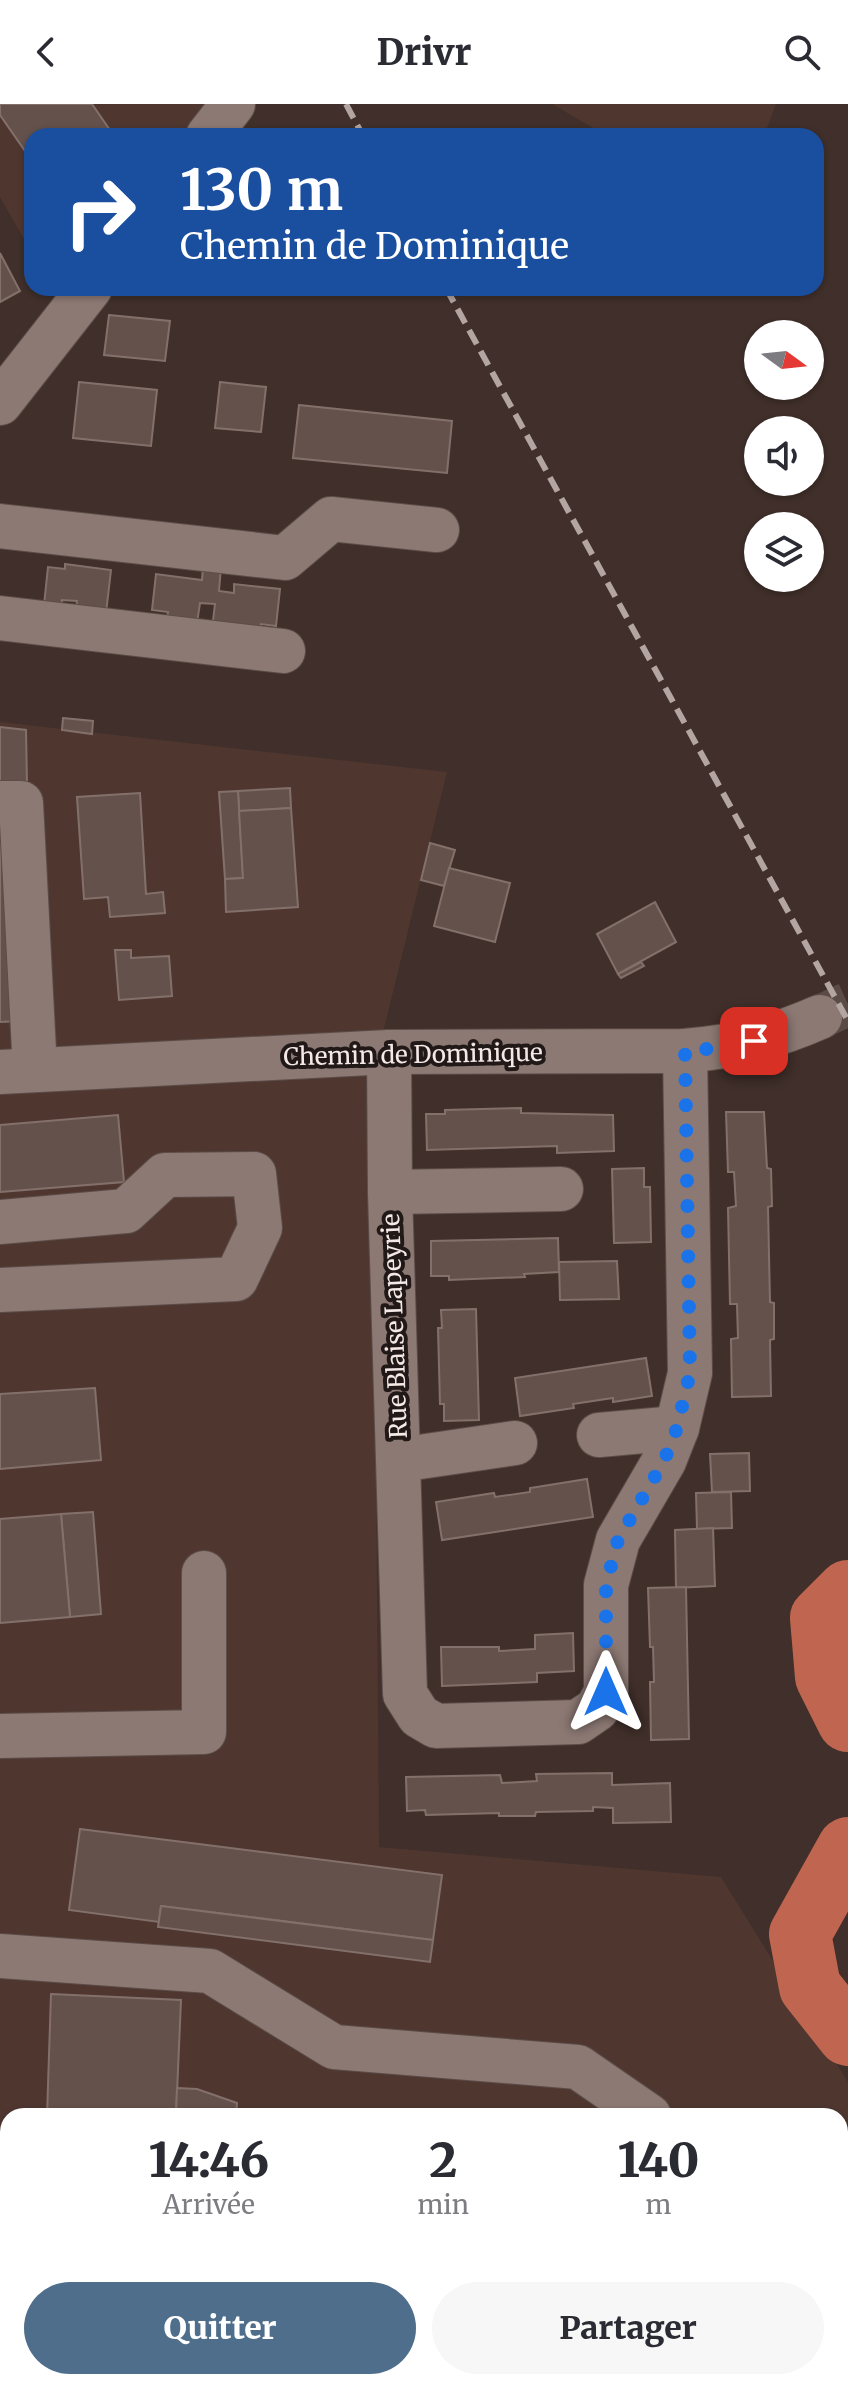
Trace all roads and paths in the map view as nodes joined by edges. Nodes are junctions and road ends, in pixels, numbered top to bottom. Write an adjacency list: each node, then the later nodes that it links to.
1 (233, 104): 2 (street)
2 (214, 128)
3 (84, 296): 4 (street)
4 (0, 403)
5 (0, 526): 6 (street)
6 (437, 530)
7 (0, 618): 8 (street)
8 (283, 651)
9 (0, 803): 13 (street)
10 (820, 1017): 11 (street, Chemin de Dominique)
11 (685, 1051): 12 (street, Chemin de Dominique); 18 (street, Rue Blaise Lapeyrie)
12 (389, 1052): 13 (street, Chemin de Dominique); 15 (street, Rue Blaise Lapeyrie)
13 (18, 1071)
14 (561, 1189): 15 (street, Rue Blaise Lapeyrie)
15 (390, 1192): 21 (street, Rue Blaise Lapeyrie)
16 (0, 1222): 17 (street)
17 (0, 1290)
18 (677, 1428): 19 (street); 21 (street, Rue Blaise Lapeyrie)
19 (599, 1435)
20 (515, 1443): 21 (street, Rue Blaise Lapeyrie)
21 (399, 1460)
22 (204, 1573): 23 (street)
23 (0, 1736)
24 (0, 1956): 25 (street)
25 (637, 2108)

